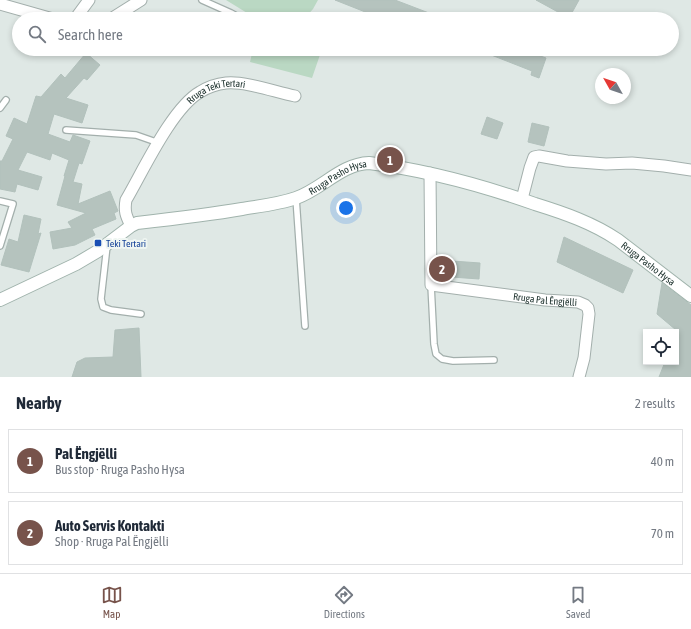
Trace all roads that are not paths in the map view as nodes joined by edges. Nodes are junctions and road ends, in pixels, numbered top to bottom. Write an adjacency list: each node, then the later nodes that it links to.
1 (88, 0): 6 (street)
2 (141, 0): 7 (street)
3 (202, 0): 8 (lane)
4 (0, 4): 5 (street)
5 (28, 12)
6 (79, 12)
7 (122, 12)
8 (229, 12)
9 (295, 96): 13 (street, Rruga Teki Tertari)
10 (6, 100): 11 (lane)
11 (0, 108)
12 (66, 130): 13 (lane)
13 (159, 143): 19 (street, Rruga Teki Tertari)
14 (691, 170): 17 (street)
15 (430, 173): 16 (main road, Rruga Pasho Hysa); 17 (main road, Rruga Pasho Hysa); 22 (street)
16 (296, 198): 19 (main road, Rruga Pasho Hysa); 26 (lane)
17 (522, 199): 23 (main road, Rruga Pasho Hysa)
18 (0, 201): 21 (lane)
19 (131, 226): 20 (main road, Rruga Pasho Hysa)
20 (107, 243): 24 (main road, Rruga Pasho Hysa); 25 (lane)
21 (0, 246)
22 (431, 285): 27 (lane); 28 (street, Rruga Pal Ëngjëlli)
23 (691, 296)
24 (0, 300)
25 (141, 314)
26 (305, 326)
27 (494, 360)
28 (579, 377)

